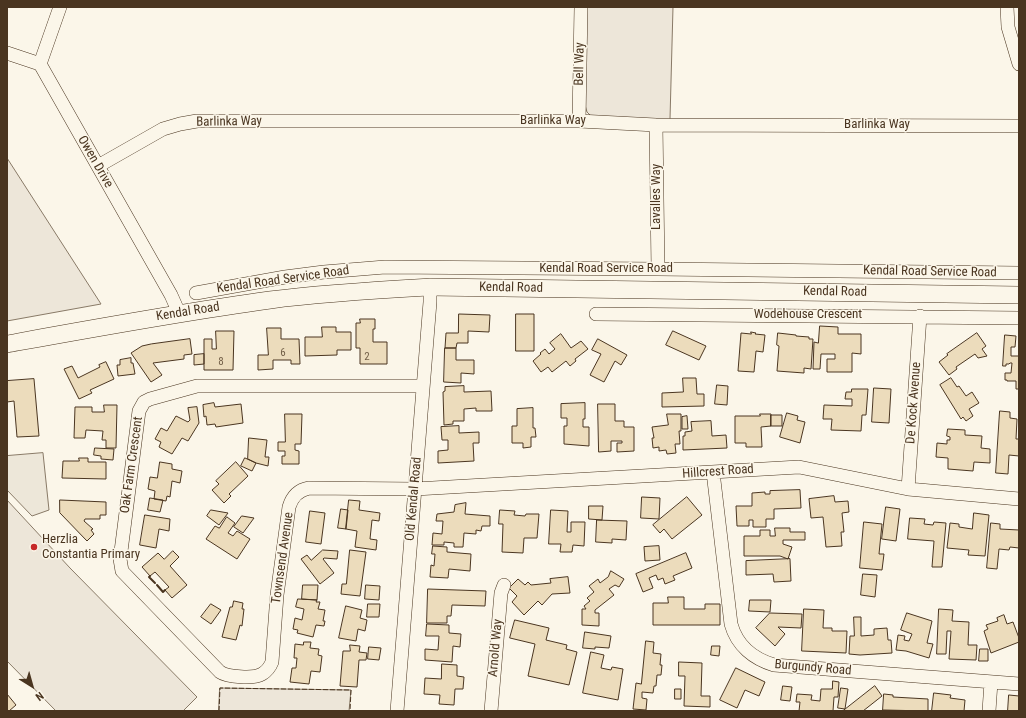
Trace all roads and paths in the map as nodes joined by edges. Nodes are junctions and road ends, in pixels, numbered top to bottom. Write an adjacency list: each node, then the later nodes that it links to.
1 (60, 7): 5 (street)
2 (581, 7): 7 (street, Bell Way)
3 (1007, 7): 6 (street)
4 (7, 53): 5 (street)
5 (40, 64): 10 (street, Owen Drive)
6 (1019, 64)
7 (579, 121): 8 (street, Barlinka Way); 10 (street, Barlinka Way)
8 (656, 125): 9 (street, Barlinka Way); 11 (street, Lavalles Way)
9 (1019, 126)
10 (98, 166): 16 (street, Owen Drive)
11 (658, 269): 12 (street, Kendal Road Service Road); 14 (street, Kendal Road Service Road)
12 (1019, 273)
13 (430, 287): 15 (main road, Kendal Road); 16 (main road, Kendal Road); 21 (street, Old Kendal Road)
14 (196, 293)
15 (1019, 295)
16 (179, 313): 20 (main road, Kendal Road)
17 (596, 314): 18 (street, Wodehouse Crescent)
18 (920, 316): 19 (street, Wodehouse Crescent); 24 (street, De Kock Avenue)
19 (1019, 318)
20 (7, 344)
21 (423, 386): 23 (street, Old Kendal Road); 27 (street, Oak Farm Crescent)
22 (713, 472): 23 (street, Hillcrest Road); 24 (street, Hillcrest Road); 28 (street, Burgundy Road)
23 (415, 489): 27 (street, Townsend Avenue); 30 (street, Old Kendal Road)
24 (908, 489): 25 (street, Hillcrest Road)
25 (1019, 499)
26 (504, 585): 31 (street, Arnold Way)
27 (267, 671)
28 (991, 682): 29 (street, Burgundy Road); 32 (street)
29 (1019, 684)
30 (397, 711)
31 (491, 711)
32 (989, 711)

